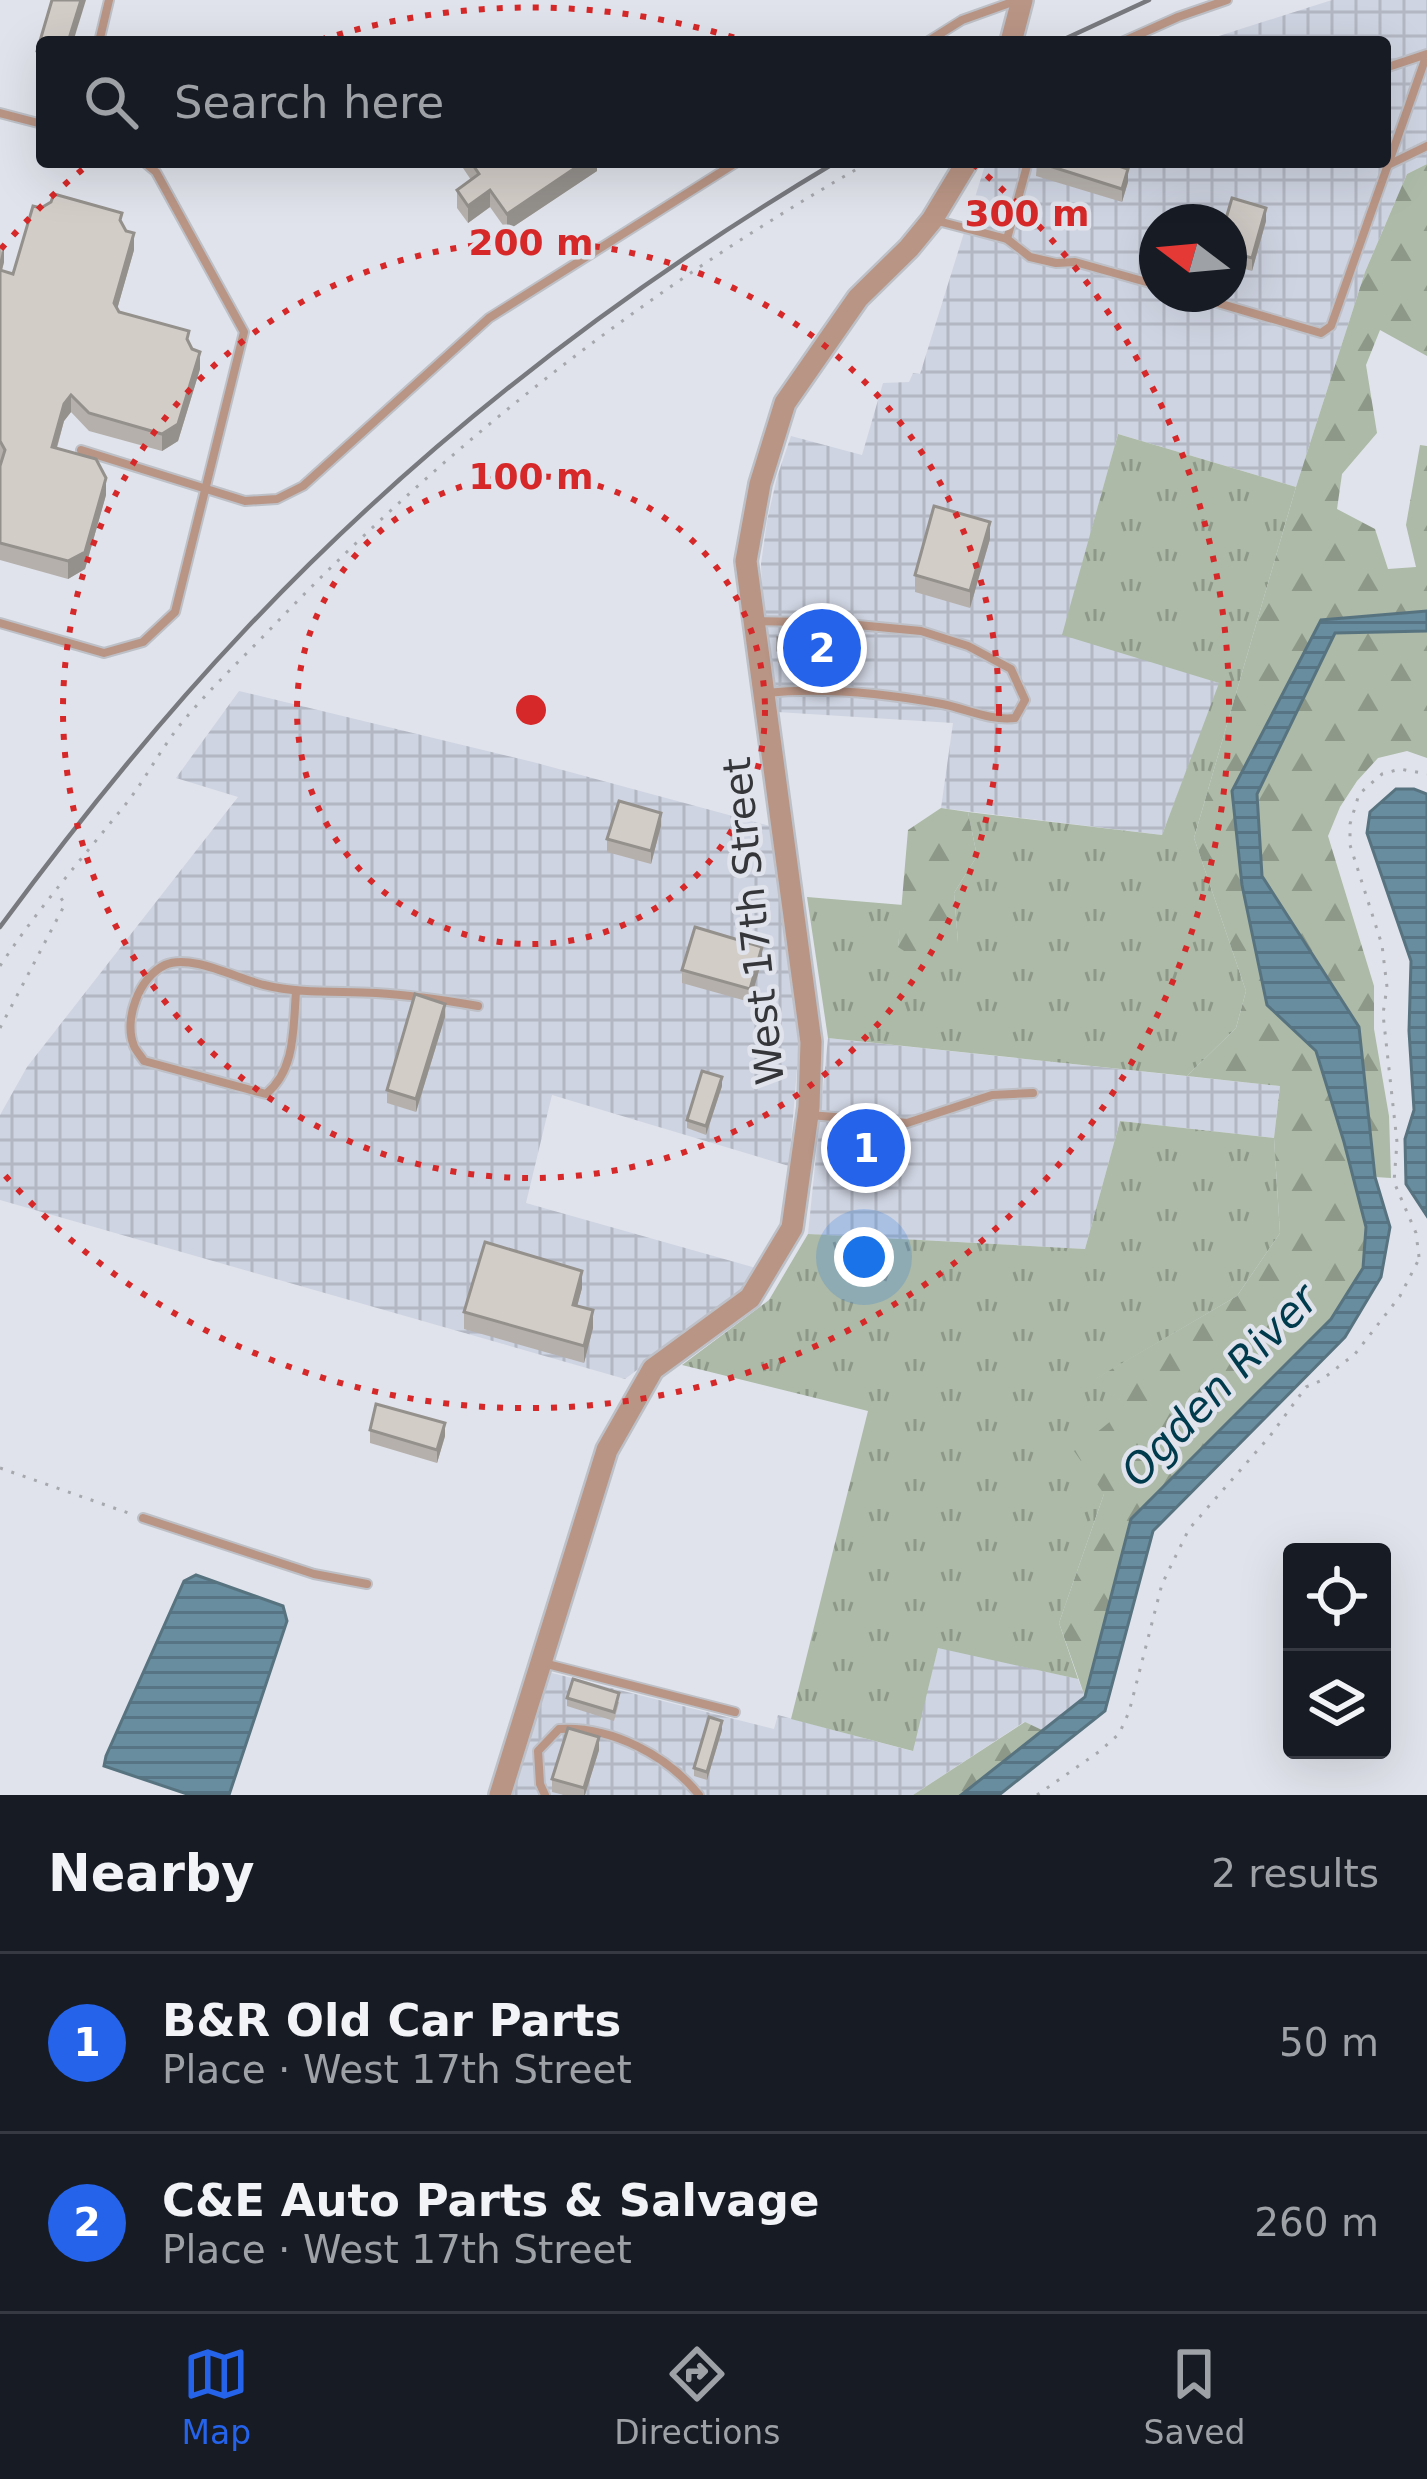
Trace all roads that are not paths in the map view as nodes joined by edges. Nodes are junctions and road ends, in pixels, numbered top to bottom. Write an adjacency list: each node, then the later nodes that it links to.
1 (109, 0): 4 (lane)
2 (1021, 0): 5 (lane); 6 (street)
3 (1227, 0): 7 (lane)
4 (100, 36)
5 (937, 36)
6 (1012, 36)
7 (1135, 36)
8 (1427, 54): 9 (lane); 13 (lane)
9 (1391, 66)
10 (0, 112): 11 (lane)
11 (36, 122)
12 (1427, 146): 14 (lane)
13 (1391, 156)
14 (1391, 164)
15 (151, 168): 25 (lane)
16 (728, 168): 25 (lane)
17 (963, 168): 20 (street, West 17th Street)
18 (1026, 168): 21 (lane)
19 (1387, 168): 23 (lane)
20 (932, 220): 21 (lane); 26 (street, West 17th Street)
21 (1007, 239): 22 (lane)
22 (1139, 280)
23 (1247, 311)
24 (81, 450): 25 (lane)
25 (206, 489): 27 (lane)
26 (754, 621): 28 (street, West 17th Street); 28 (lane)
27 (0, 623)
28 (764, 693): 32 (street, West 17th Street)
29 (296, 992): 29 (lane); 30 (lane)
30 (478, 1006)
31 (1033, 1094): 32 (lane)
32 (808, 1115): 35 (street, West 17th Street)
33 (143, 1518): 34 (lane)
34 (367, 1584)
35 (540, 1661): 36 (lane); 37 (street, West 17th Street)
36 (735, 1712)
37 (514, 1749): 38 (lane); 39 (street, West 17th Street)
38 (538, 1751): 40 (lane); 41 (lane)
39 (500, 1795)
40 (545, 1795)
41 (699, 1795)

